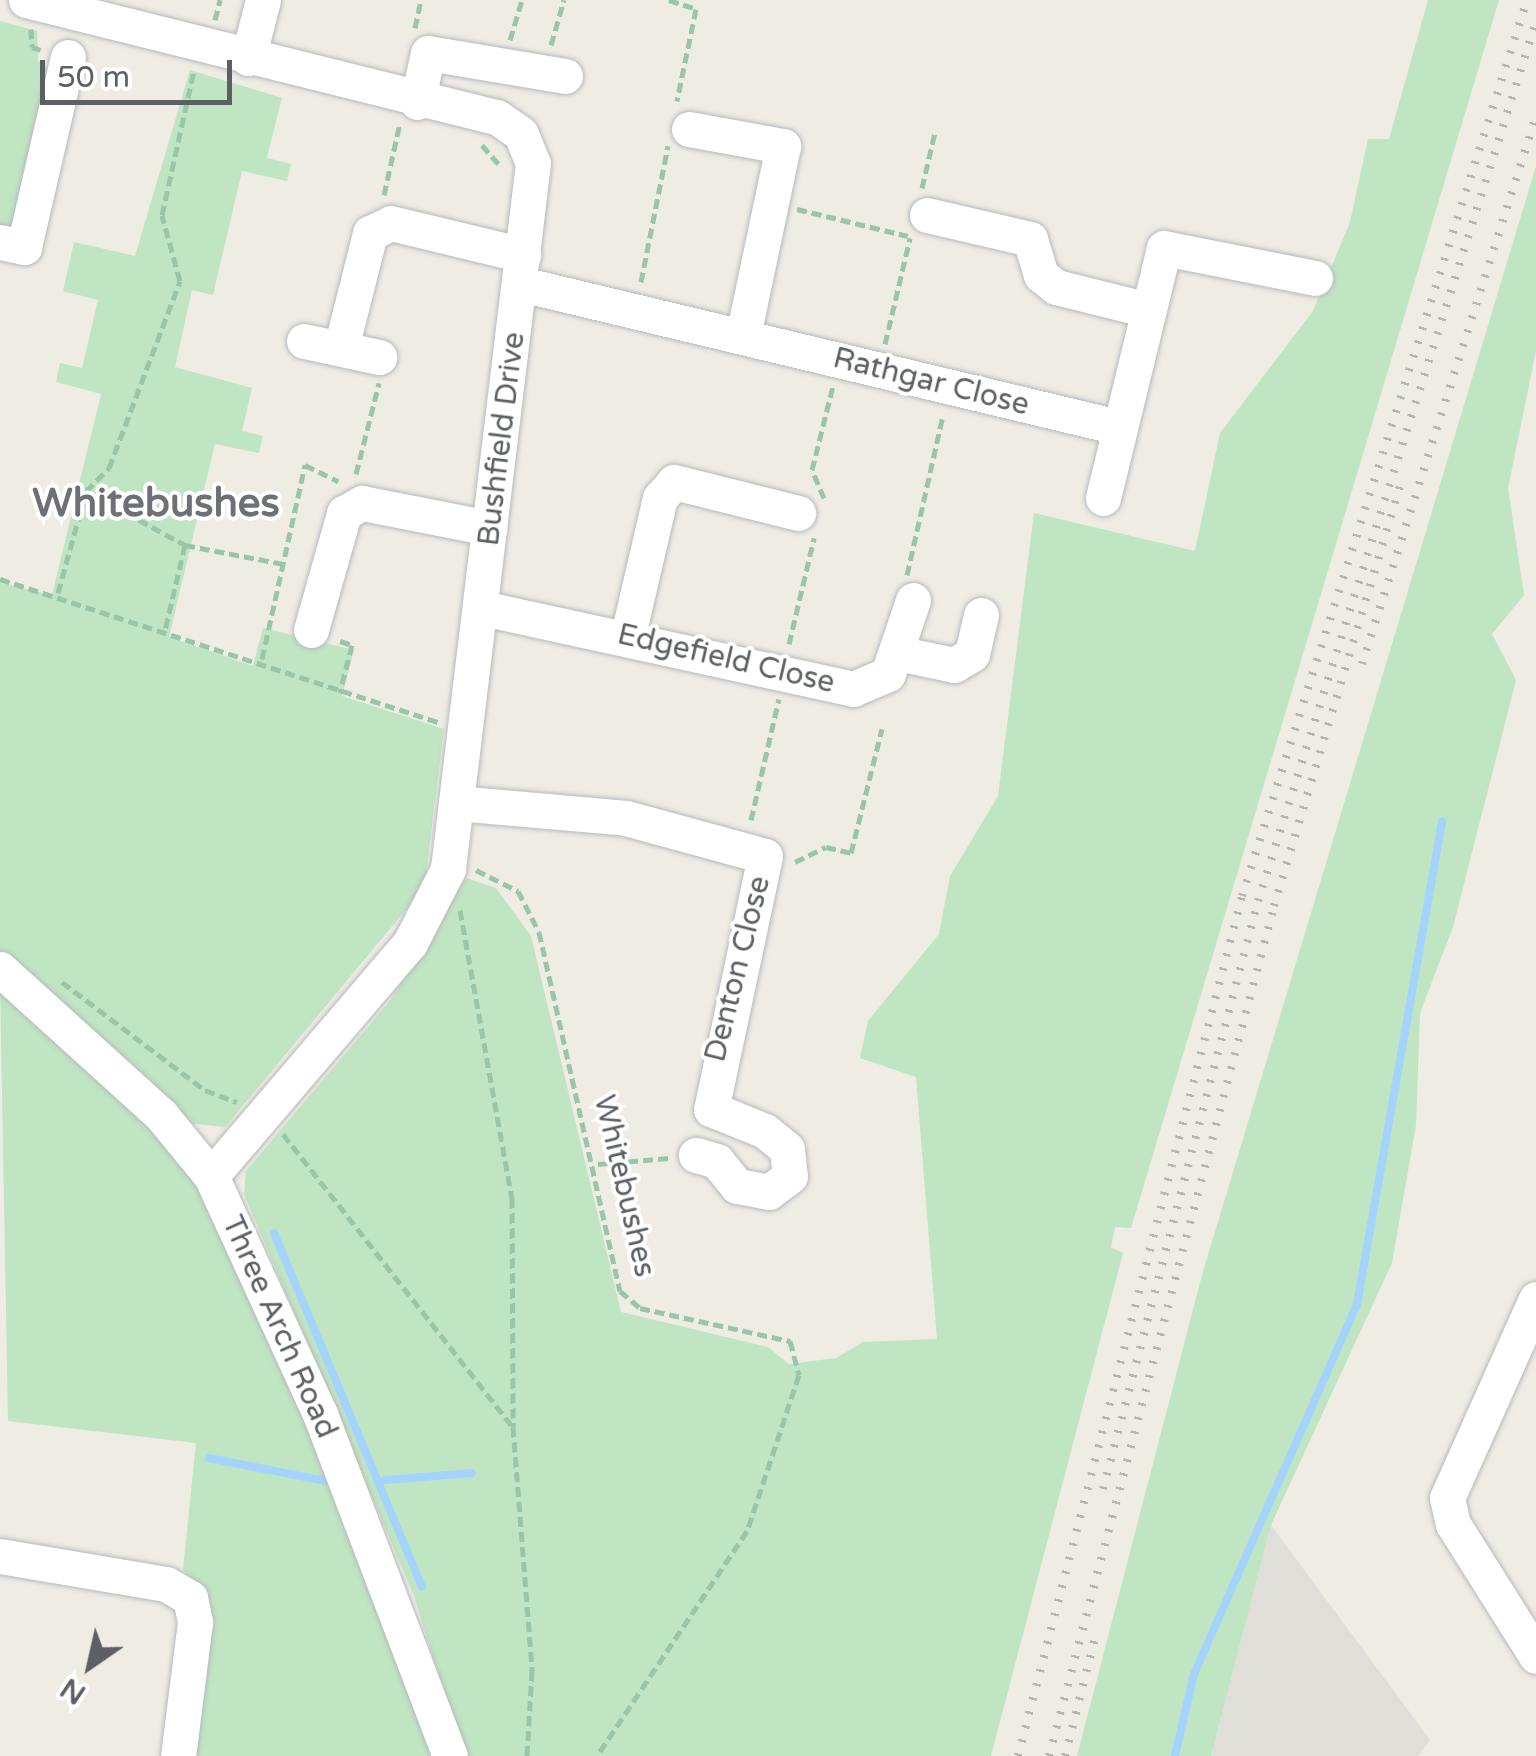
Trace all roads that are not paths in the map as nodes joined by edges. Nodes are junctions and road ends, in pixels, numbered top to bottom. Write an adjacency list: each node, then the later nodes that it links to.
1 (26, 0): 3 (street, Bushfield Drive)
2 (263, 0): 5 (street)
3 (79, 6): 5 (street, Bushfield Drive)
4 (68, 57): 10 (street)
5 (248, 58): 7 (street, Bushfield Drive)
6 (553, 74): 7 (street)
7 (417, 112): 11 (street, Bushfield Drive)
8 (689, 129): 14 (street)
9 (918, 218): 13 (street)
10 (0, 242)
11 (522, 270): 14 (street, Rathgar Close); 16 (street, Rathgar Close); 21 (street, Bushfield Drive)
12 (1315, 278): 13 (street)
13 (1144, 310): 18 (street)
14 (744, 336): 18 (street, Rathgar Close)
15 (304, 340): 16 (street)
16 (341, 348): 17 (street)
17 (379, 357)
18 (1118, 427): 19 (street)
19 (1103, 498)
20 (798, 513): 26 (street)
21 (490, 528): 23 (street, Bushfield Drive); 25 (street)
22 (913, 600): 27 (street, Edgefield Close)
23 (482, 608): 26 (street, Edgefield Close); 28 (street, Bushfield Drive)
24 (981, 615): 27 (street)
25 (311, 630)
26 (628, 635): 27 (street, Edgefield Close)
27 (897, 653)
28 (456, 803): 30 (street, Denton Close); 31 (street, Bushfield Drive)
29 (0, 969): 31 (street, Three Arch Road)
30 (696, 1155)
31 (211, 1176): 36 (street, Three Arch Road)
32 (1536, 1299): 34 (street)
33 (0, 1556): 35 (street)
34 (1536, 1656)
35 (178, 1756)
36 (450, 1756)

